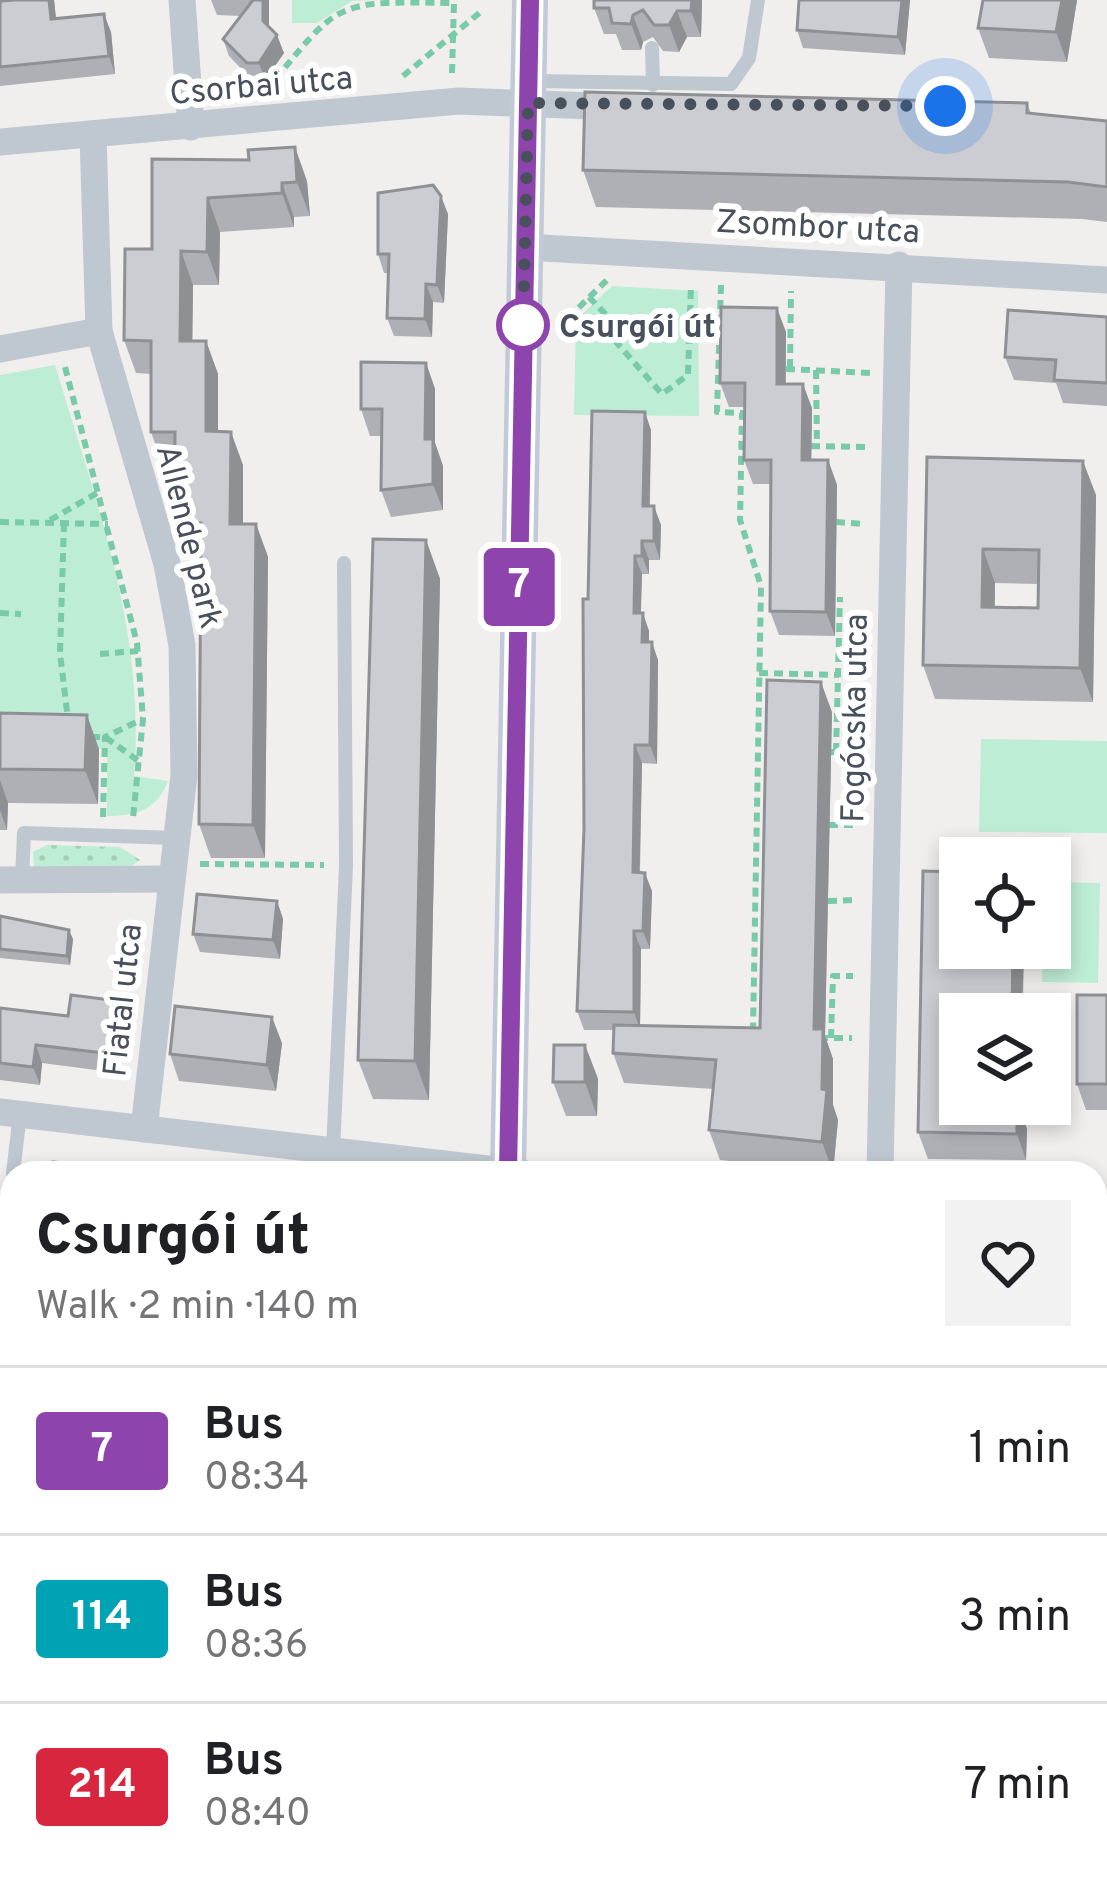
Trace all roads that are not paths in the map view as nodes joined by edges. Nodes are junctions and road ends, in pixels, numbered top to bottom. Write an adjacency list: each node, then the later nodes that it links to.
1 (182, 0): 8 (street)
2 (530, 0): 6 (street)
3 (758, 0): 5 (lane)
4 (652, 48): 5 (lane)
5 (653, 86): 6 (lane)
6 (528, 92): 7 (street, Csorbai utca); 8 (street, Csorbai utca); 11 (street)
7 (751, 106)
8 (191, 127): 9 (street, Csorbai utca)
9 (93, 134): 10 (street, Csorbai utca); 14 (street, Allende park)
10 (0, 142)
11 (525, 247): 12 (street, Zsombor utca); 24 (street)
12 (899, 265): 13 (street, Zsombor utca); 25 (street, Fogócska utca)
13 (1107, 280)
14 (98, 331): 15 (street); 17 (street, Allende park)
15 (0, 349)
16 (344, 563): 21 (lane)
17 (173, 860): 18 (street); 18 (lane); 20 (street, Fiatal utca)
18 (11, 880)
19 (10, 1113): 20 (street); 22 (lane)
20 (144, 1129): 21 (street)
21 (333, 1151): 23 (street)
22 (12, 1161)
23 (416, 1161)
24 (508, 1161)
25 (880, 1161)

